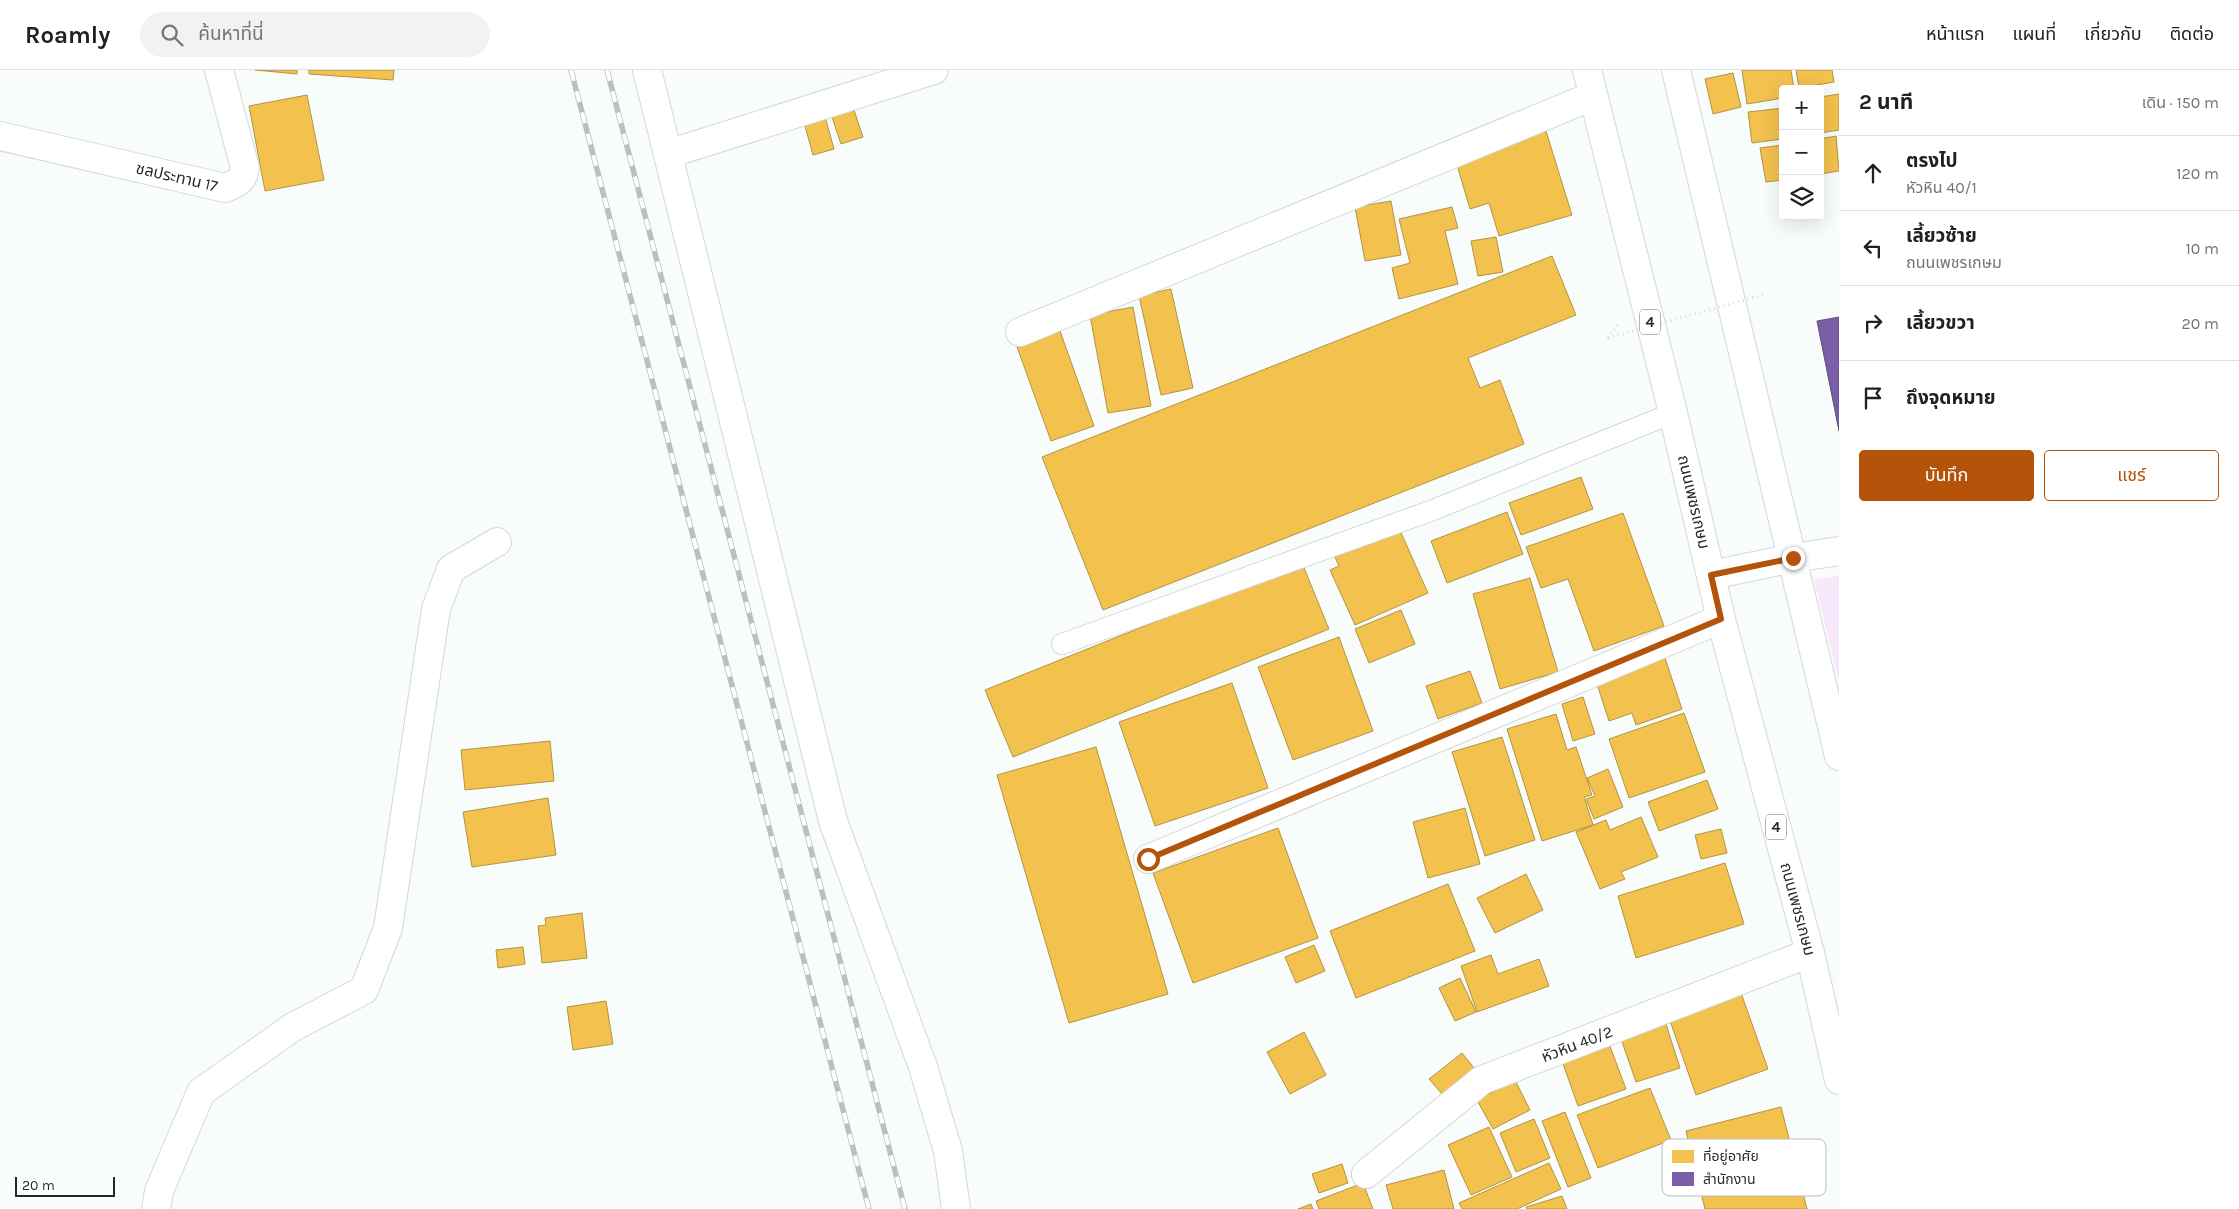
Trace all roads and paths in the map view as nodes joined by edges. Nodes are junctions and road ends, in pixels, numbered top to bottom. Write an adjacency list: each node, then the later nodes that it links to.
1 (219, 70): 7 (street, ชลประทาน 17)
2 (646, 70): 8 (street)
3 (934, 70): 8 (street)
4 (1587, 70): 6 (street, ถนนเพชรเกษม / 4)
5 (1676, 70): 15 (street)
6 (1593, 96): 10 (street); 12 (street, ถนนเพชรเกษม / 4)
7 (0, 136)
8 (668, 154): 25 (street)
9 (1766, 294): 11 (path, bridge)
10 (1020, 332)
11 (1608, 338)
12 (1673, 413): 16 (street, ถนนเพชรเกษม / 4); 18 (lane)
13 (497, 542): 24 (street)
14 (1839, 551): 15 (street)
15 (1793, 558): 16 (street); 19 (street)
16 (1711, 575): 17 (street, ถนนเพชรเกษม / 4)
17 (1721, 619): 20 (street); 21 (street, ถนนเพชรเกษม / 4)
18 (1062, 644)
19 (1839, 756)
20 (1148, 859)
21 (1810, 953): 22 (street, ถนนเพชรเกษม / 4); 23 (street, หัวหิน 40/2)
22 (1839, 1080)
23 (1366, 1174)
24 (156, 1209)
25 (956, 1209)

